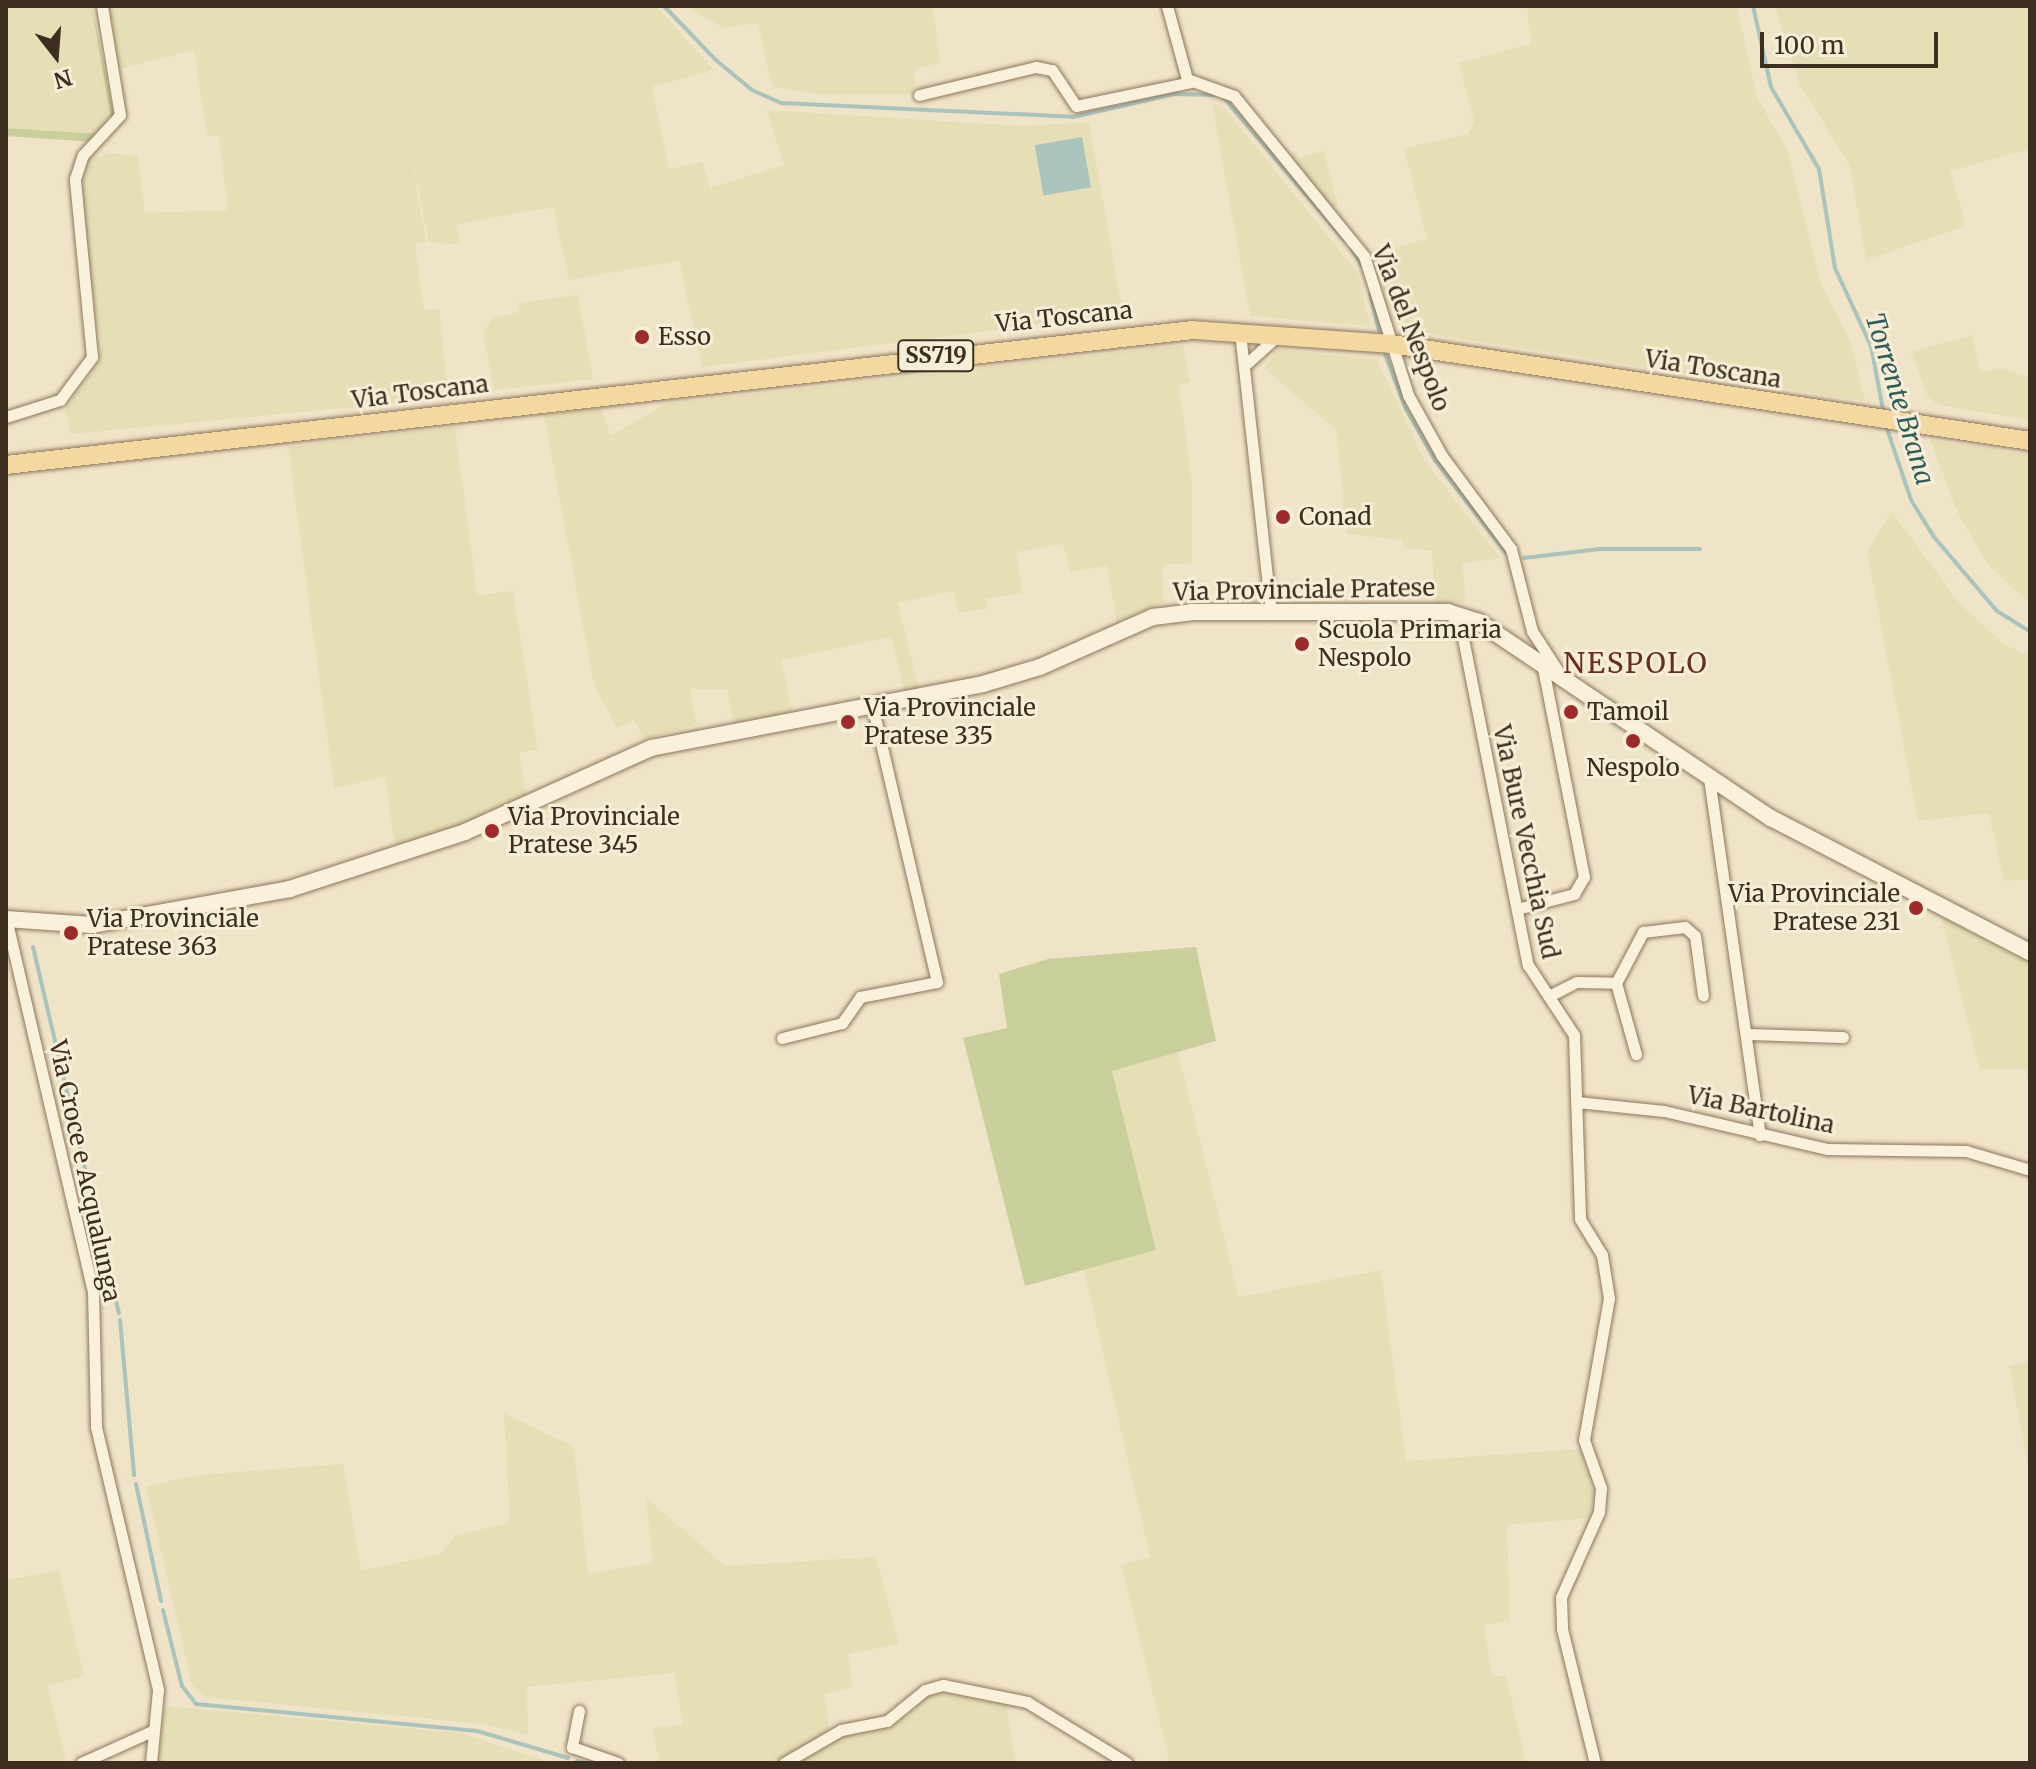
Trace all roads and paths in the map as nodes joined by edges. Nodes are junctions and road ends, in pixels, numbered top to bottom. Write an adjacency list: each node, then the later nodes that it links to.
1 (102, 6): 9 (street)
2 (1167, 6): 3 (street)
3 (1191, 82): 4 (street, Via del Nespolo); 7 (street, Via del Nespolo)
4 (919, 95)
5 (1240, 332): 6 (main road, Via Toscana / SS719); 8 (street); 11 (main road, Via Toscana / SS719)
6 (1279, 334): 7 (main road, Via Toscana / SS719); 8 (street)
7 (1391, 344): 10 (main road, Via Toscana / SS719); 15 (street, Via del Nespolo)
8 (1244, 366): 13 (street)
9 (6, 417)
10 (2030, 441)
11 (6, 465)
12 (1458, 613): 13 (street, Via Provinciale Pratese); 14 (street, Via Provinciale Pratese); 18 (street, Via Bure Vecchia Sud)
13 (1271, 614): 16 (street, Via Provinciale Pratese)
14 (1542, 663): 15 (street, Via Provinciale Pratese); 18 (street)
15 (1561, 675): 17 (street, Via Provinciale Pratese)
16 (873, 709): 19 (street, Via Provinciale Pratese); 26 (street)
17 (1709, 778): 20 (street, Via Provinciale Pratese); 24 (street)
18 (1517, 909): 23 (street, Via Bure Vecchia Sud)
19 (6, 919): 32 (street, Via Croce e Acqualunga)
20 (2030, 952)
21 (1616, 983): 22 (street); 23 (street); 27 (street)
22 (1703, 995)
23 (1549, 996): 28 (street, Via Bure Vecchia Sud)
24 (1747, 1034): 25 (street); 29 (street)
25 (1843, 1037)
26 (782, 1038)
27 (1636, 1054)
28 (1577, 1102): 29 (street, Via Bartolina); 38 (street, Via Bure Vecchia Sud)
29 (1760, 1135): 30 (street, Via Bartolina)
30 (2030, 1170)
31 (579, 1711): 35 (street)
32 (150, 1732): 33 (street); 34 (street, Via Croce e Acqualunga)
33 (81, 1763)
34 (151, 1763)
35 (618, 1763)
36 (784, 1763): 37 (street)
37 (1127, 1763)
38 (1595, 1763)

